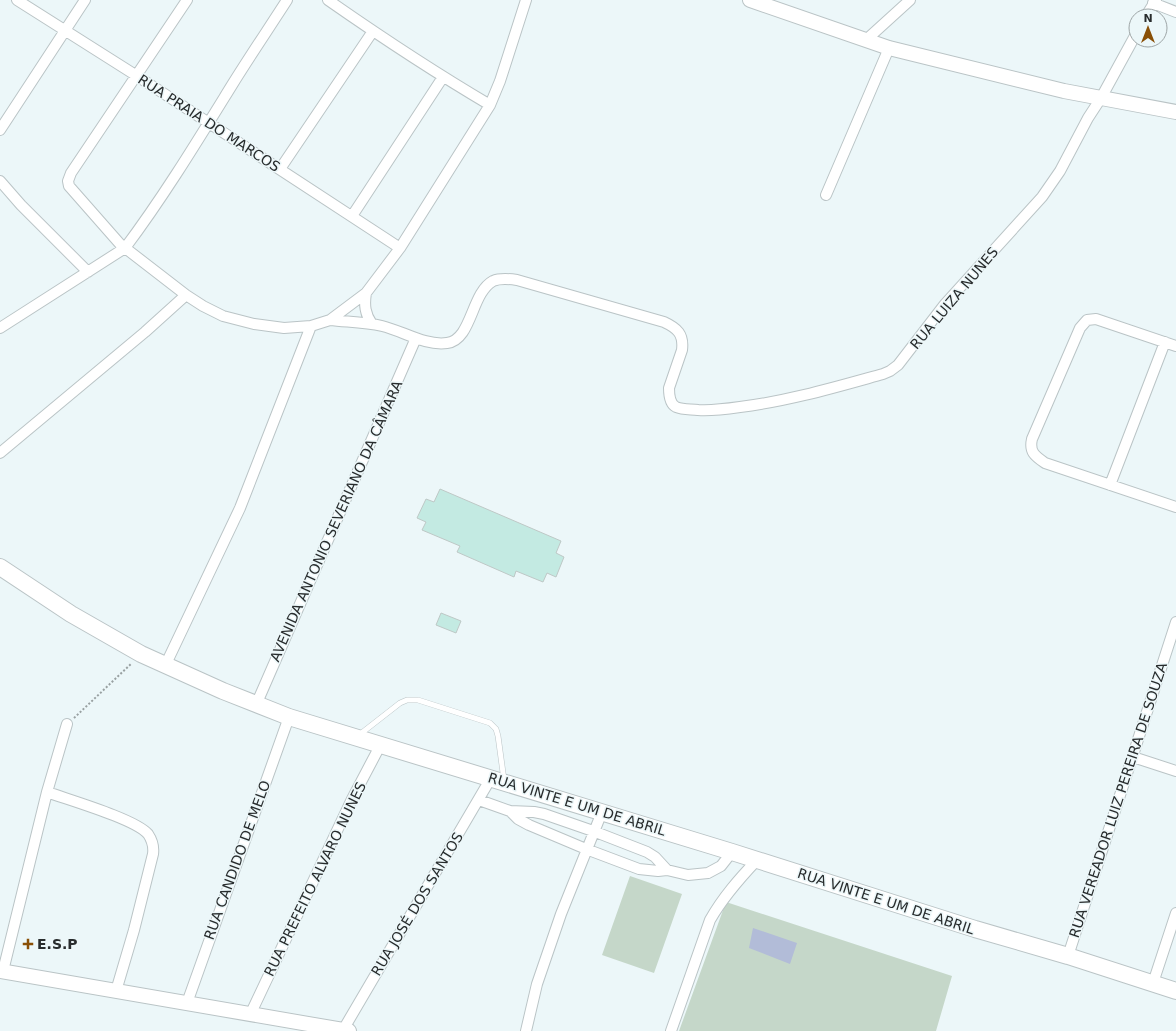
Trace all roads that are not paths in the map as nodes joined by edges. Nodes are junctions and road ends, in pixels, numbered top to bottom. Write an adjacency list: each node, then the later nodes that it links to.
1 (17, 0): 11 (street, RUA PRAIA DO MARCOS)
2 (85, 0): 11 (street)
3 (187, 0): 16 (street)
4 (287, 0): 21 (street)
5 (328, 0): 12 (street)
6 (526, 0): 19 (street)
7 (750, 0): 13 (street)
8 (910, 0): 13 (street)
9 (1155, 2): 10 (street)
10 (1176, 12)
11 (65, 30): 16 (street, RUA PRAIA DO MARCOS); 22 (street)
12 (373, 31): 17 (street); 23 (street)
13 (866, 40): 14 (street)
14 (889, 48): 18 (street); 25 (street)
15 (1128, 48): 18 (street, RUA LUIZA NUNES)
16 (137, 76): 21 (street, RUA PRAIA DO MARCOS); 27 (street)
17 (443, 77): 19 (street); 26 (street)
18 (1101, 98): 20 (street); 36 (street, RUA LUIZA NUNES)
19 (490, 105): 28 (street)
20 (1176, 112)
21 (210, 124): 23 (street, RUA PRAIA DO MARCOS); 27 (street)
22 (0, 130)
23 (280, 169): 26 (street, RUA PRAIA DO MARCOS)
24 (0, 181): 29 (street)
25 (826, 194)
26 (352, 216): 28 (street, RUA PRAIA DO MARCOS)
27 (125, 248): 29 (street); 31 (street)
28 (400, 248): 30 (street)
29 (88, 272): 35 (street)
30 (366, 293): 32 (street); 33 (street)
31 (186, 295): 34 (street); 39 (street)
32 (330, 320): 33 (street); 34 (street)
33 (372, 324): 36 (street)
34 (311, 326): 44 (street)
35 (0, 328)
36 (416, 338): 45 (street, AVENIDA ANTONIO SEVERIANO DA CÂMARA)
37 (1165, 342): 38 (street); 40 (street); 40 (street)
38 (1176, 346)
39 (0, 453)
40 (1110, 484): 41 (street)
41 (1176, 507)
42 (0, 567): 44 (main road, RUA VINTE E UM DE ABRIL)
43 (1176, 622): 50 (street, RUA VEREADOR LUIZ PEREIRA DE SOUZA)
44 (165, 666): 45 (main road, RUA VINTE E UM DE ABRIL)
45 (256, 705): 46 (main road, RUA VINTE E UM DE ABRIL)
46 (289, 717): 48 (main road, RUA VINTE E UM DE ABRIL); 68 (street, RUA CANDIDO DE MELO)
47 (68, 724): 53 (street)
48 (357, 737): 49 (main road, RUA VINTE E UM DE ABRIL); 52 (lane)
49 (381, 744): 52 (main road, RUA VINTE E UM DE ABRIL); 69 (street, RUA PREFEITO ALVARO NUNES)
50 (1133, 757): 51 (street); 63 (street, RUA VEREADOR LUIZ PEREIRA DE SOUZA)
51 (1176, 771)
52 (498, 780): 54 (street, RUA JOSÉ DOS SANTOS); 56 (main road, RUA VINTE E UM DE ABRIL)
53 (47, 792): 64 (street); 66 (street)
54 (479, 800): 55 (street); 70 (street, RUA JOSÉ DOS SANTOS)
55 (510, 811): 57 (street); 58 (street)
56 (602, 812): 57 (street); 59 (main road, RUA VINTE E UM DE ABRIL)
57 (593, 831): 58 (street); 61 (street)
58 (586, 849): 61 (street); 71 (street)
59 (732, 852): 60 (main road, RUA VINTE E UM DE ABRIL); 61 (street)
60 (757, 860): 63 (main road, RUA VINTE E UM DE ABRIL); 72 (street)
61 (668, 870)
62 (1176, 913): 65 (street)
63 (1068, 956): 65 (main road, RUA VINTE E UM DE ABRIL)
64 (2, 971): 66 (street)
65 (1153, 983): 67 (main road, RUA VINTE E UM DE ABRIL)
66 (116, 991): 68 (street)
67 (1176, 991)
68 (187, 1003): 69 (street)
69 (250, 1014): 70 (street)
70 (346, 1030)
71 (526, 1031)
72 (670, 1031)

